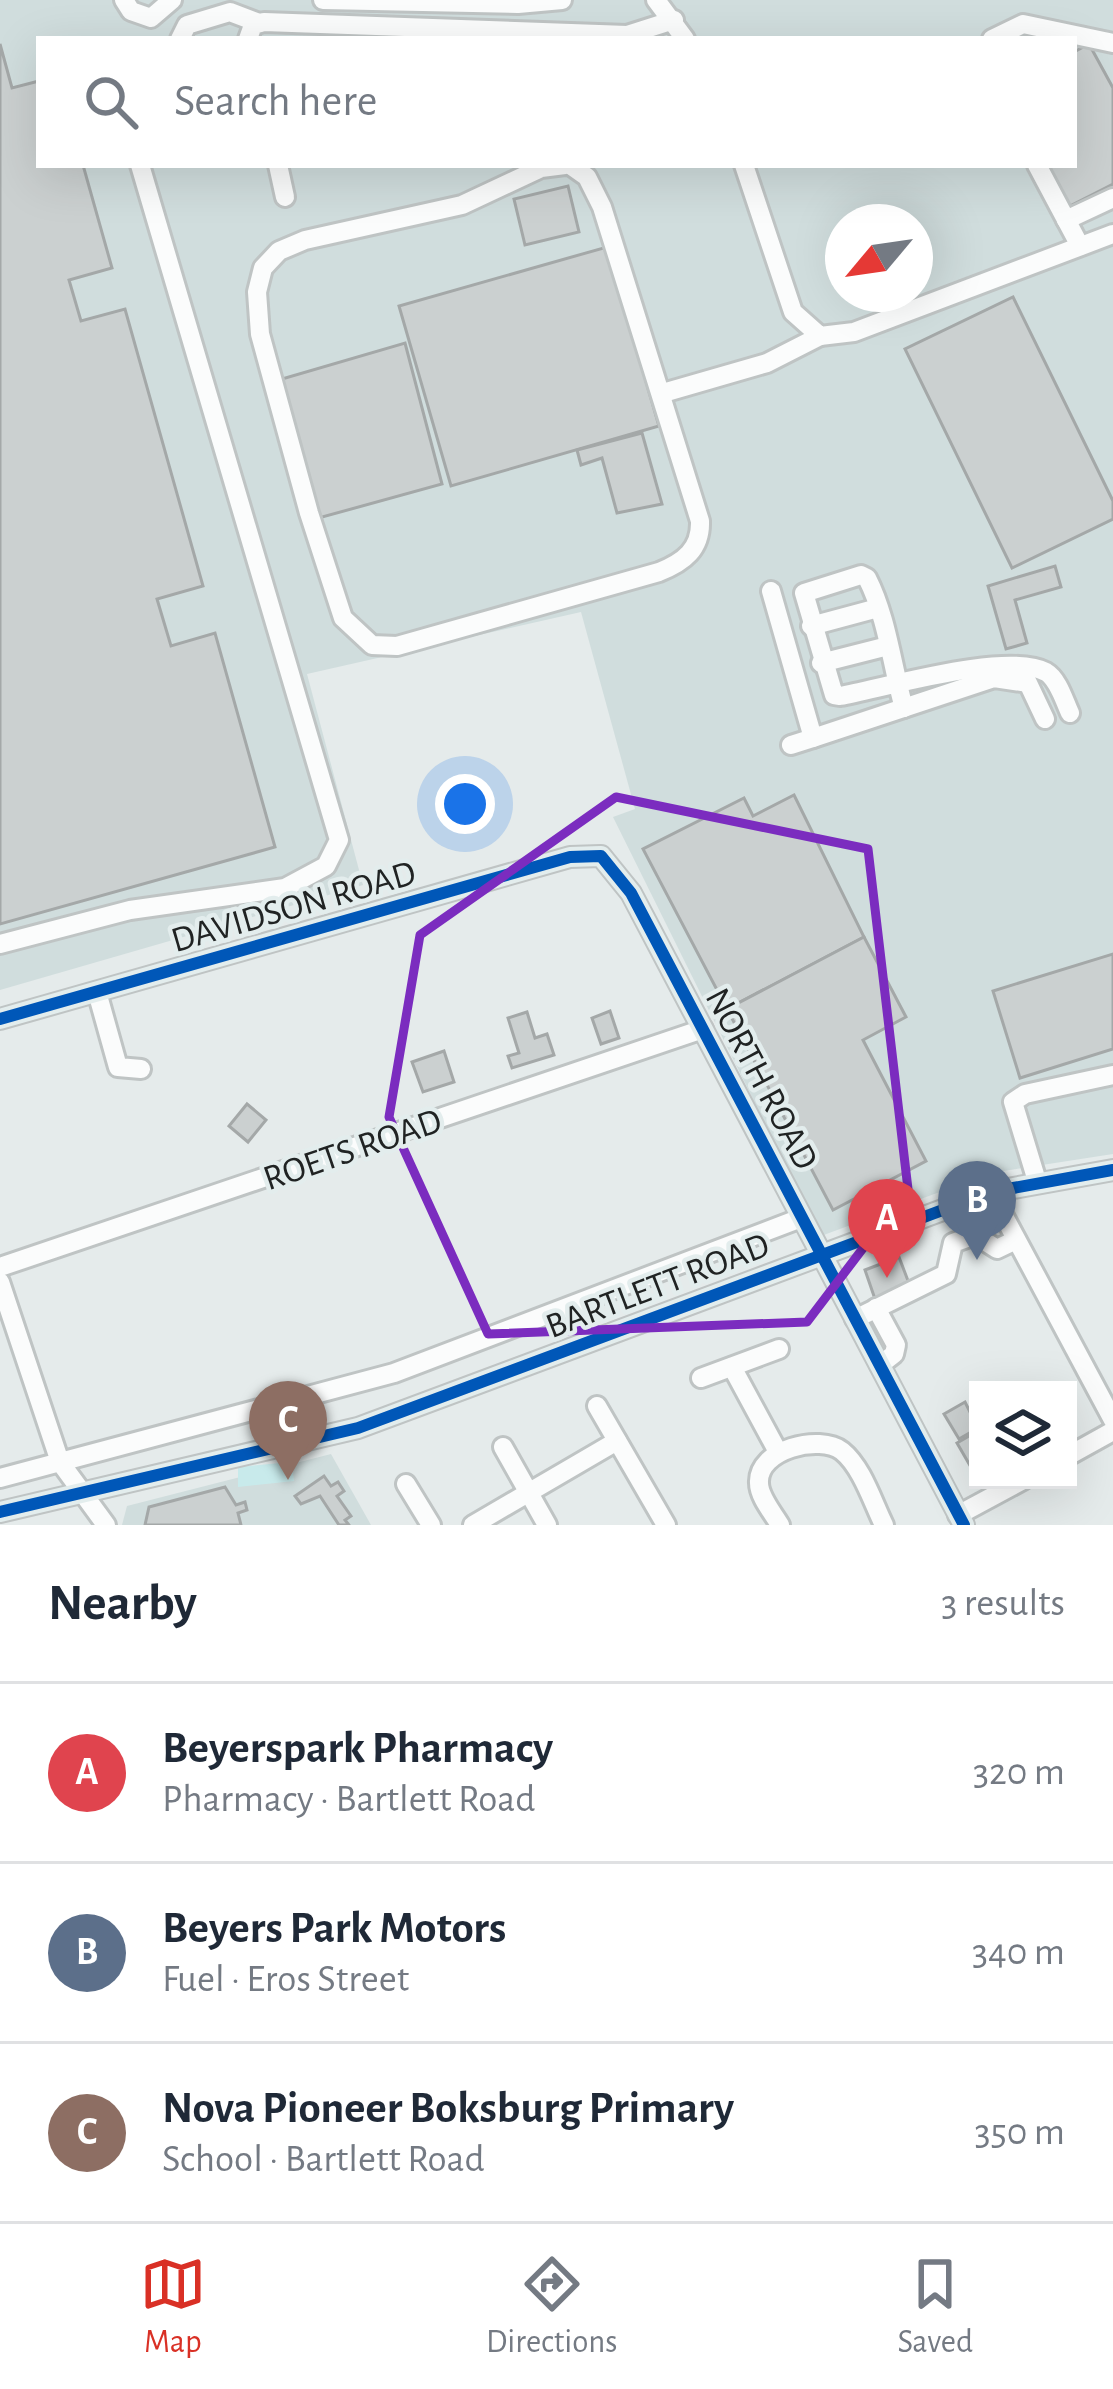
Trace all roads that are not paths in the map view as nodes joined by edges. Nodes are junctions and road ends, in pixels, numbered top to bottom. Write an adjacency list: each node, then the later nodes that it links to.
1 (124, 0): 6 (street)
2 (172, 0): 6 (street)
3 (323, 0): 4 (street)
4 (562, 0)
5 (656, 0): 7 (street)
6 (141, 17): 9 (street)
7 (674, 20): 8 (street); 11 (street)
8 (253, 31): 10 (street)
9 (138, 36)
10 (182, 36)
11 (683, 36)
12 (998, 36): 13 (street)
13 (1113, 43)
14 (141, 168): 41 (street)
15 (279, 168): 22 (street)
16 (493, 168): 21 (street)
17 (541, 168): 21 (street)
18 (572, 168): 28 (street)
19 (746, 168): 27 (street)
20 (1039, 168): 24 (street)
21 (499, 188): 28 (street)
22 (285, 197)
23 (1113, 198): 24 (street)
24 (1066, 220): 26 (street)
25 (1113, 234): 26 (street)
26 (1080, 247): 27 (street)
27 (820, 336): 28 (street)
28 (662, 393)
29 (771, 591): 38 (street)
30 (878, 608): 31 (street); 31 (street); 32 (street)
31 (811, 626): 33 (street)
32 (888, 646): 33 (street); 34 (street)
33 (821, 663): 34 (street)
34 (897, 685): 35 (street); 36 (street)
35 (904, 708): 37 (street); 38 (street)
36 (1070, 712)
37 (1045, 719)
38 (813, 738): 39 (street)
39 (791, 745)
40 (602, 856): 42 (street, DAVIDSON ROAD); 44 (street, NORTH ROAD)
41 (0, 944)
42 (97, 992): 43 (street, DAVIDSON ROAD); 45 (street)
43 (0, 1019)
44 (703, 1029): 50 (street, NORTH ROAD); 53 (street, ROETS ROAD)
45 (141, 1069)
46 (1113, 1076): 48 (street)
47 (1113, 1170): 48 (street, BARTLETT ROAD)
48 (1037, 1181): 49 (street, BARTLETT ROAD)
49 (991, 1192): 51 (street); 52 (street, BARTLETT ROAD)
50 (801, 1218): 52 (street, NORTH ROAD); 68 (street, BARTLETT ROAD)
51 (1016, 1240): 55 (street); 62 (street)
52 (819, 1255): 56 (street, NORTH ROAD); 73 (street, BARTLETT ROAD)
53 (0, 1267)
54 (0, 1282): 68 (street)
55 (876, 1308): 56 (street); 58 (street)
56 (855, 1318): 58 (street, NORTH ROAD)
57 (779, 1349): 59 (street)
58 (880, 1365): 75 (street, NORTH ROAD)
59 (732, 1367): 60 (street); 66 (street)
60 (700, 1378)
61 (597, 1406): 64 (street)
62 (1113, 1420)
63 (1113, 1431): 67 (street)
64 (617, 1441): 72 (street); 81 (street)
65 (503, 1448): 72 (street)
66 (778, 1451): 82 (street); 83 (street)
67 (1077, 1451)
68 (60, 1462): 69 (street, BARTLETT ROAD); 73 (street)
69 (0, 1478)
70 (406, 1484): 78 (street)
71 (1009, 1489): 75 (street)
72 (528, 1493): 79 (street); 80 (street)
73 (85, 1495): 74 (street, BARTLETT ROAD); 76 (street, BARTLETT ROAD); 77 (street)
74 (0, 1512)
75 (961, 1520)
76 (0, 1522)
77 (106, 1525)
78 (431, 1525)
79 (473, 1525)
80 (547, 1525)
81 (666, 1525)
82 (780, 1525)
83 (884, 1525)

